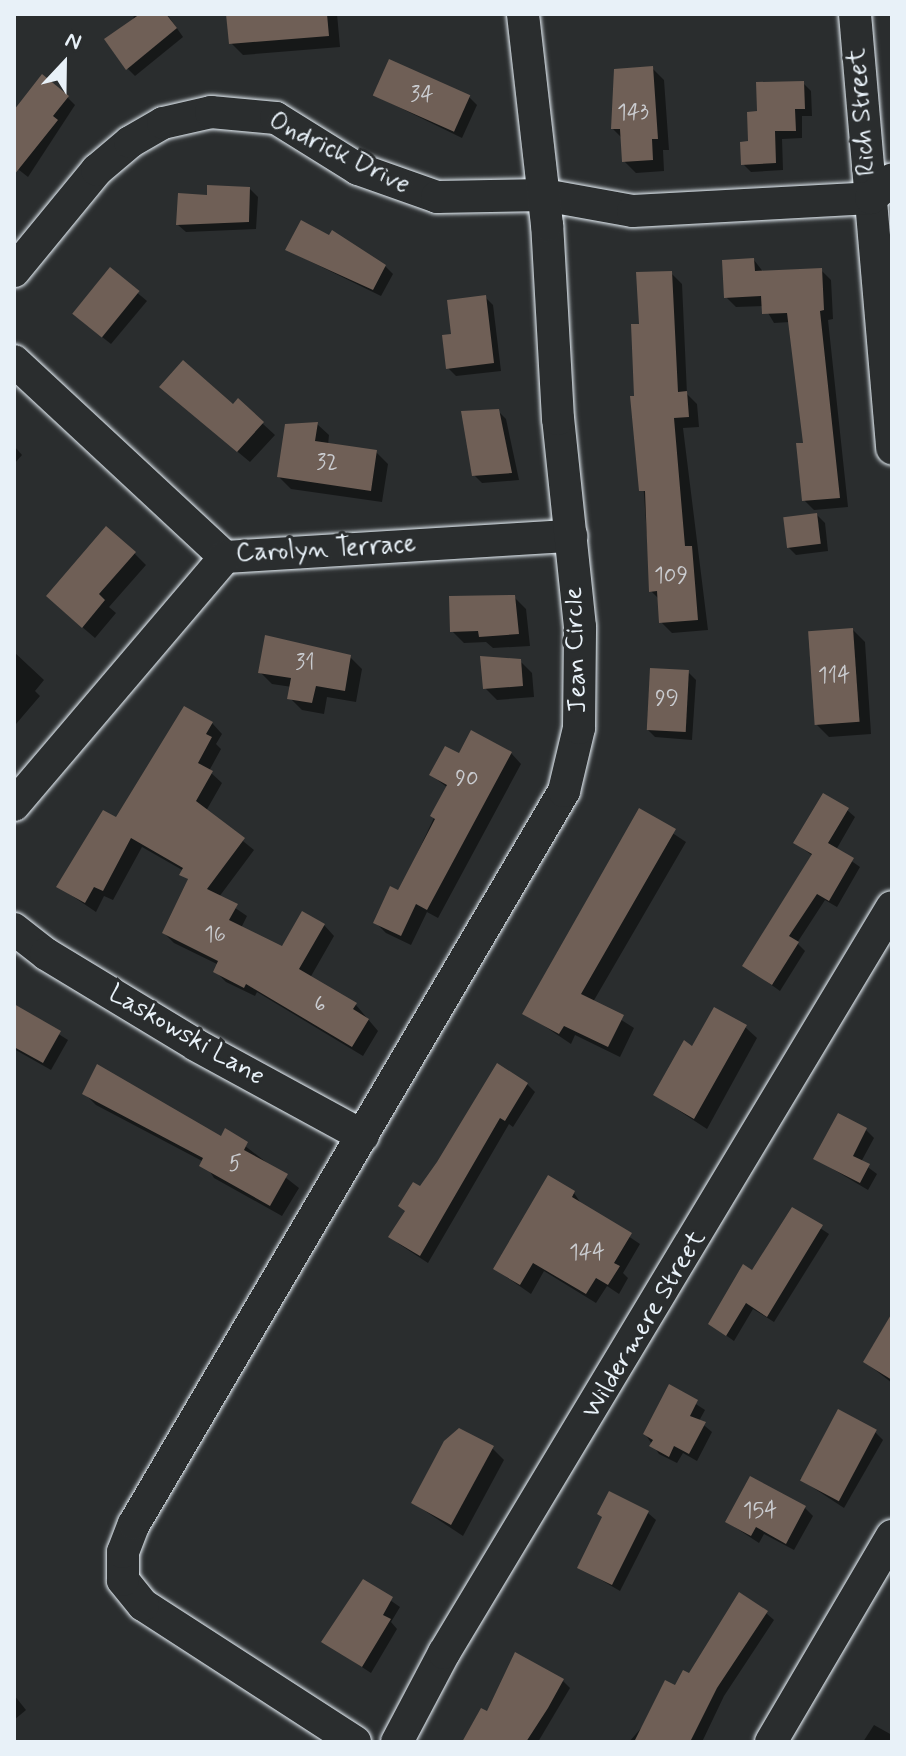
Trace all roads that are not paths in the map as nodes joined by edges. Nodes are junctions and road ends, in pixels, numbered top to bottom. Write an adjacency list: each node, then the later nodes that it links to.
1 (523, 14): 4 (street, Jean Circle)
2 (855, 14): 3 (street, Rich Street)
3 (881, 189): 4 (street, Ondrick Drive); 7 (street, Rich Street)
4 (544, 195): 5 (street, Ondrick Drive); 8 (street, Jean Circle)
5 (14, 271)
6 (14, 361): 9 (street, Carolyn Terrace)
7 (892, 448)
8 (571, 536): 9 (street, Carolyn Terrace); 13 (street, Jean Circle)
9 (225, 557): 10 (street)
10 (14, 805)
11 (892, 907): 16 (street, Wildermere Street)
12 (14, 929): 13 (street, Laskowski Lane)
13 (363, 1136): 15 (street, Jean Circle)
14 (892, 1536): 17 (street)
15 (355, 1742)
16 (397, 1742)
17 (771, 1742)

